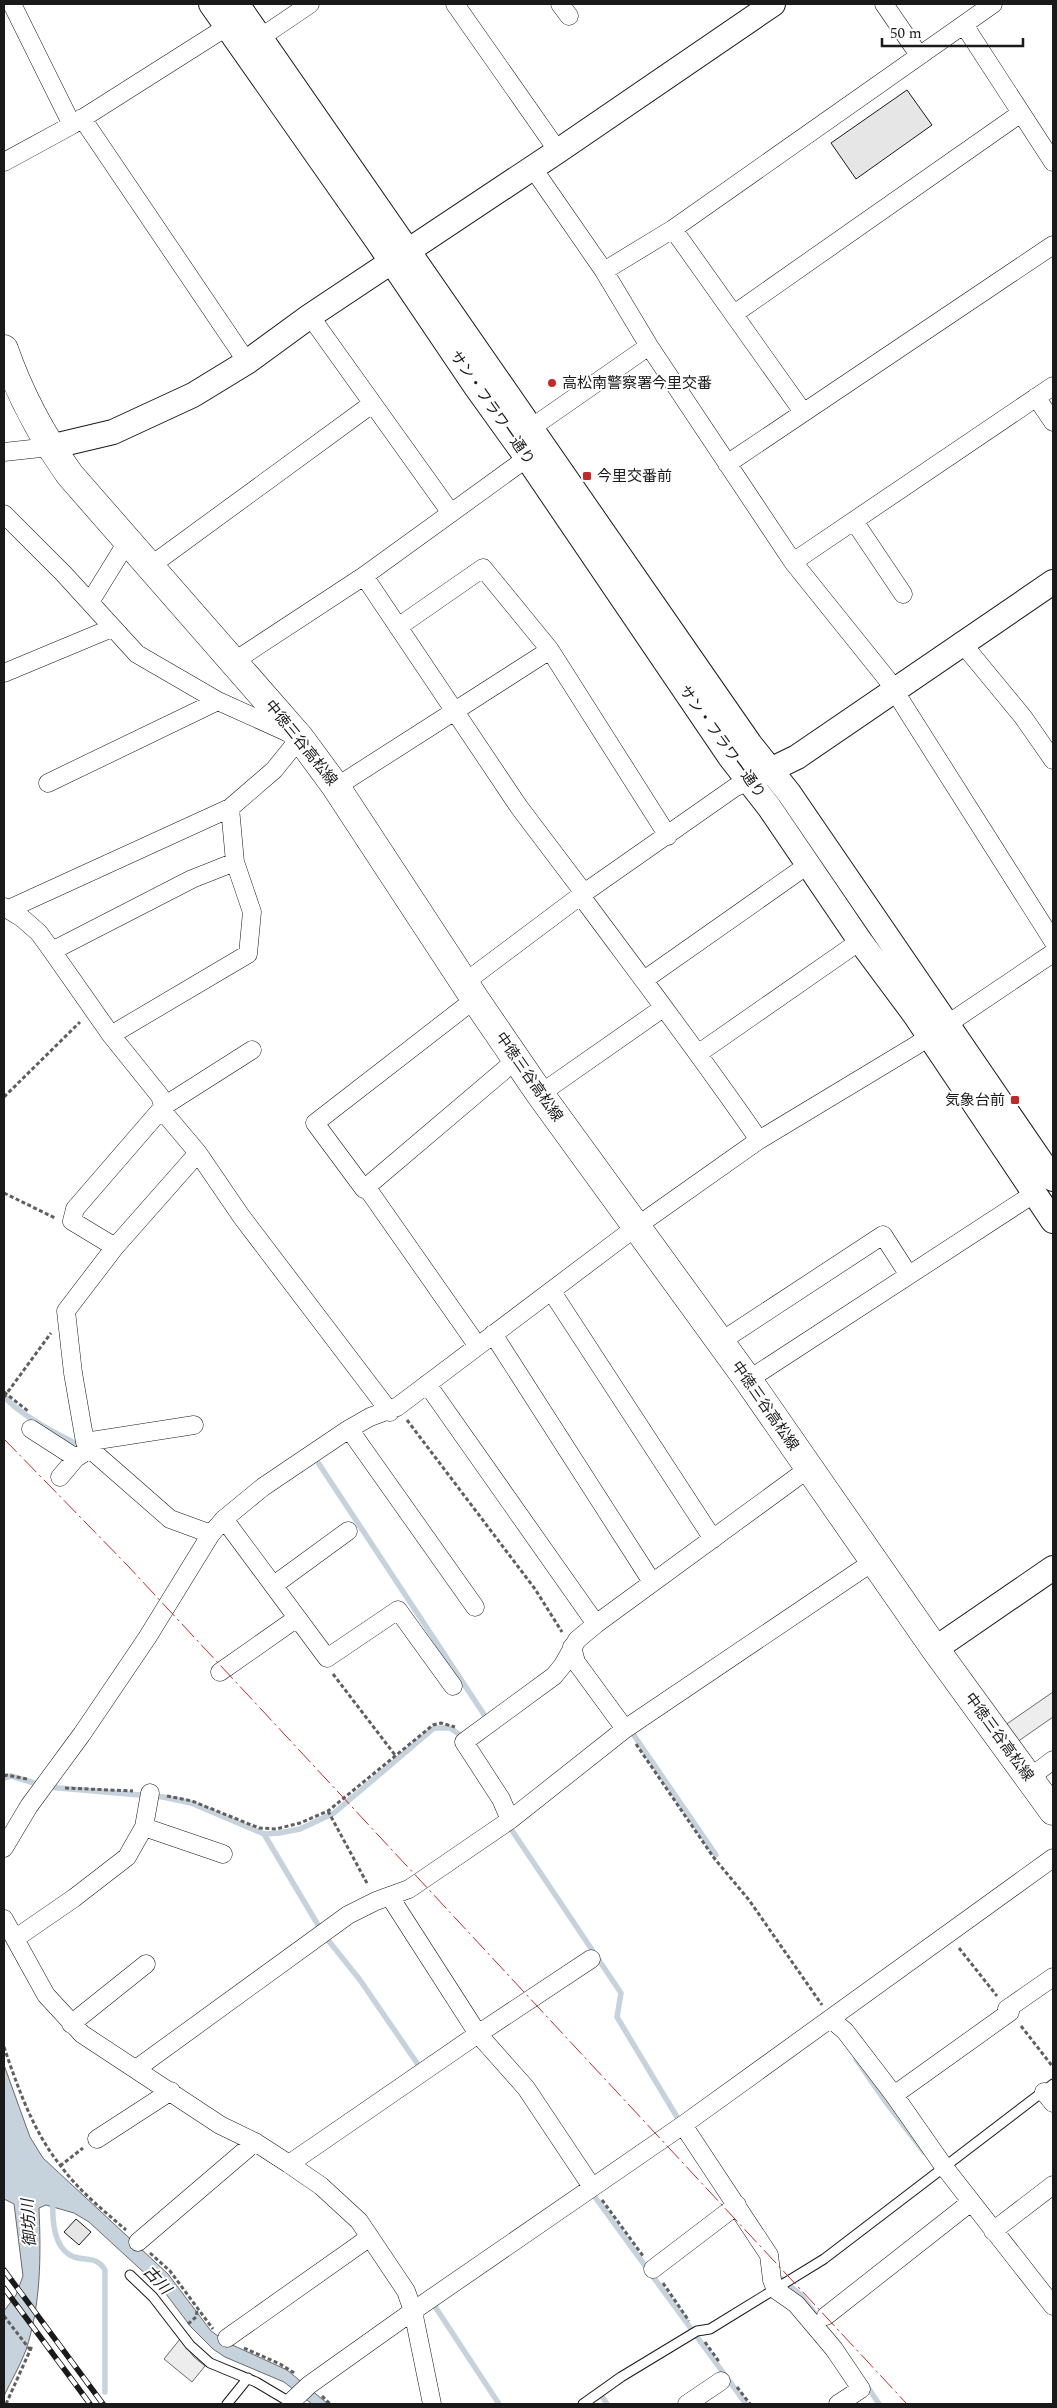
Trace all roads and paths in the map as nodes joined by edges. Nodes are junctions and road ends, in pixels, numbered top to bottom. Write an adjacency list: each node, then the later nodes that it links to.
1 (12, 4): 13 (street)
2 (211, 4): 8 (street, サン・フラワー通り)
3 (310, 4): 10 (street)
4 (455, 4): 14 (street)
5 (773, 4): 14 (street)
6 (884, 4): 11 (street)
7 (993, 4): 9 (street)
8 (236, 16): 10 (street, サン・フラワー通り); 13 (street)
9 (964, 25): 11 (street); 12 (street)
10 (251, 44): 20 (street, サン・フラワー通り)
11 (919, 55): 18 (street)
12 (1021, 114): 16 (street); 22 (street)
13 (77, 122): 15 (street); 26 (street)
14 (558, 151): 17 (street)
15 (4, 162)
16 (1053, 162)
17 (532, 167): 20 (street); 21 (street)
18 (673, 229): 21 (street); 22 (street)
19 (1053, 245): 30 (street)
20 (399, 256): 23 (street); 32 (street, サン・フラワー通り)
21 (604, 271): 24 (street)
22 (734, 314): 30 (street)
23 (310, 316): 26 (street); 29 (street)
24 (649, 346): 32 (street); 35 (street)
25 (4, 349): 33 (main road, 中徳三谷高松線)
26 (247, 362): 33 (street)
27 (1053, 386): 28 (street)
28 (1036, 398): 31 (street); 38 (street)
29 (372, 404): 37 (street); 41 (street)
30 (803, 412): 35 (street)
31 (1053, 422)
32 (524, 442): 37 (street); 57 (street, サン・フラワー通り)
33 (50, 447): 34 (street); 39 (main road, 中徳三谷高松線)
34 (4, 452)
35 (727, 464): 40 (street)
36 (4, 514): 45 (street)
37 (451, 514): 42 (street)
38 (854, 521): 40 (street); 44 (street)
39 (127, 542): 41 (main road, 中徳三谷高松線); 45 (street)
40 (793, 562): 52 (street)
41 (149, 567): 50 (main road, 中徳三谷高松線)
42 (364, 576): 46 (street); 50 (street)
43 (1053, 582): 48 (street)
44 (903, 594)
45 (90, 602): 47 (street)
46 (398, 627): 49 (street); 54 (street)
47 (112, 628): 51 (street); 53 (street)
48 (962, 643): 52 (street); 56 (street)
49 (550, 650): 54 (street); 61 (street)
50 (232, 662): 55 (main road, 中徳三谷高松線)
51 (4, 673)
52 (894, 690): 57 (street); 67 (street)
53 (218, 701): 55 (street); 58 (street)
54 (455, 711): 59 (street); 64 (street)
55 (300, 738): 59 (main road, 中徳三谷高松線); 60 (street)
56 (1053, 760)
57 (760, 775): 61 (street); 63 (street, サン・フラワー通り); 74 (street, サン・フラワー通り)
58 (48, 783)
59 (336, 787): 71 (main road, 中徳三谷高松線)
60 (230, 808): 62 (street); 65 (street)
61 (668, 836): 64 (street)
62 (235, 862): 68 (street); 75 (street)
63 (809, 864): 66 (street, サン・フラワー通り); 70 (street)
64 (582, 894): 70 (street); 71 (street)
65 (6, 908): 68 (street)
66 (860, 941): 74 (street, サン・フラワー通り); 77 (street)
67 (1053, 941)
68 (52, 950): 73 (street)
69 (1053, 952): 74 (street)
70 (644, 980): 72 (street)
71 (469, 991): 78 (main road, 中徳三谷高松線); 85 (street)
72 (663, 1008): 77 (street); 79 (street)
73 (94, 1010): 75 (street); 80 (path)
74 (937, 1030): 82 (street); 84 (street, サン・フラワー通り)
75 (111, 1035): 81 (street)
76 (252, 1050): 81 (street)
77 (699, 1053): 82 (street)
78 (516, 1060): 79 (main road, 中徳三谷高松線); 85 (street)
79 (540, 1094): 89 (main road, 中徳三谷高松線)
80 (4, 1097)
81 (164, 1106): 83 (street); 88 (street)
82 (759, 1140): 89 (street)
83 (198, 1153): 90 (street); 100 (street)
84 (1044, 1186): 87 (street, サン・フラワー通り); 91 (street)
85 (367, 1188): 96 (street)
86 (4, 1193): 88 (path)
87 (1053, 1221)
88 (72, 1222): 90 (street)
89 (636, 1227): 92 (street); 95 (main road, 中徳三谷高松線)
90 (115, 1247): 93 (street)
91 (908, 1274): 95 (street); 97 (street)
92 (552, 1292): 94 (street); 110 (street)
93 (66, 1311): 99 (path); 104 (street)
94 (494, 1334): 96 (street); 113 (street)
95 (720, 1342): 97 (main road, 中徳三谷高松線)
96 (477, 1345): 98 (street)
97 (748, 1380): 105 (main road, 中徳三谷高松線)
98 (427, 1384): 100 (street); 117 (street)
99 (4, 1396)
100 (394, 1409): 103 (street); 118 (path)
101 (194, 1425): 104 (street)
102 (31, 1429): 104 (street)
103 (349, 1429): 107 (street); 115 (street)
104 (84, 1450): 106 (street); 109 (street)
105 (808, 1469): 110 (street); 111 (main road, 中徳三谷高松線)
106 (60, 1477)
107 (224, 1519): 109 (street); 114 (street)
108 (348, 1531): 114 (street)
109 (211, 1534): 128 (street)
110 (713, 1539): 113 (street)
111 (874, 1561): 119 (main road, 中徳三谷高松線); 123 (street)
112 (1049, 1573): 119 (street)
113 (652, 1582): 117 (street)
114 (274, 1585): 116 (street)
115 (475, 1607)
116 (297, 1618): 120 (street); 121 (street)
117 (596, 1624): 118 (street)
118 (572, 1647): 123 (street); 124 (street)
119 (935, 1649): 127 (main road, 中徳三谷高松線)
120 (327, 1658): 122 (street); 125 (path)
121 (220, 1672)
122 (453, 1686)
123 (625, 1729): 132 (street); 143 (path)
124 (468, 1738): 125 (path); 132 (street)
125 (395, 1755): 130 (path)
126 (1053, 1760): 127 (street)
127 (1028, 1779): 131 (main road, 中徳三谷高松線)
128 (46, 1785): 129 (path); 134 (street)
129 (150, 1794): 130 (path); 133 (street)
130 (328, 1811): 137 (path)
131 (1053, 1811)
132 (510, 1820): 137 (street)
133 (144, 1826): 135 (street); 139 (street)
134 (4, 1848)
135 (223, 1854)
136 (1053, 1858): 143 (street)
137 (383, 1899): 145 (street); 146 (street)
138 (4, 1919): 139 (street)
139 (16, 1938): 144 (street)
140 (591, 1959): 145 (street)
141 (146, 1964): 144 (street)
142 (1053, 1977): 149 (street)
143 (832, 2020): 149 (street); 150 (street)
144 (72, 2024): 146 (street)
145 (478, 2034): 153 (street); 157 (street)
146 (136, 2069): 147 (street)
147 (170, 2091): 151 (street); 152 (street)
148 (1050, 2093): 155 (lane)
149 (894, 2095): 155 (street)
150 (684, 2126): 157 (street); 159 (street)
151 (97, 2139): 154 (path)
152 (255, 2142): 153 (street); 162 (street)
153 (289, 2164): 161 (street)
154 (60, 2166)
155 (945, 2168): 158 (street); 165 (lane)
156 (1053, 2185): 160 (street)
157 (592, 2187): 163 (path); 168 (street)
158 (971, 2202): 160 (street); 170 (street)
159 (737, 2205): 163 (street); 165 (street)
160 (993, 2231): 166 (street)
161 (370, 2237): 168 (street); 173 (street)
162 (138, 2242)
163 (653, 2269): 172 (path)
164 (130, 2275): 175 (lane)
165 (776, 2290): 172 (lane); 183 (street)
166 (1053, 2306)
167 (197, 2310): 171 (path)
168 (413, 2311): 176 (street); 179 (street)
169 (4, 2316): 177 (path)
170 (826, 2316)
171 (196, 2317)
172 (697, 2331): 174 (path); 180 (lane)
173 (226, 2338)
174 (726, 2377): 181 (street); 182 (path)
175 (248, 2378): 176 (lane); 178 (lane)
176 (298, 2397)
177 (6, 2404)
178 (227, 2404)
179 (432, 2404)
180 (583, 2404)
181 (687, 2404)
182 (750, 2404)
183 (838, 2404)

